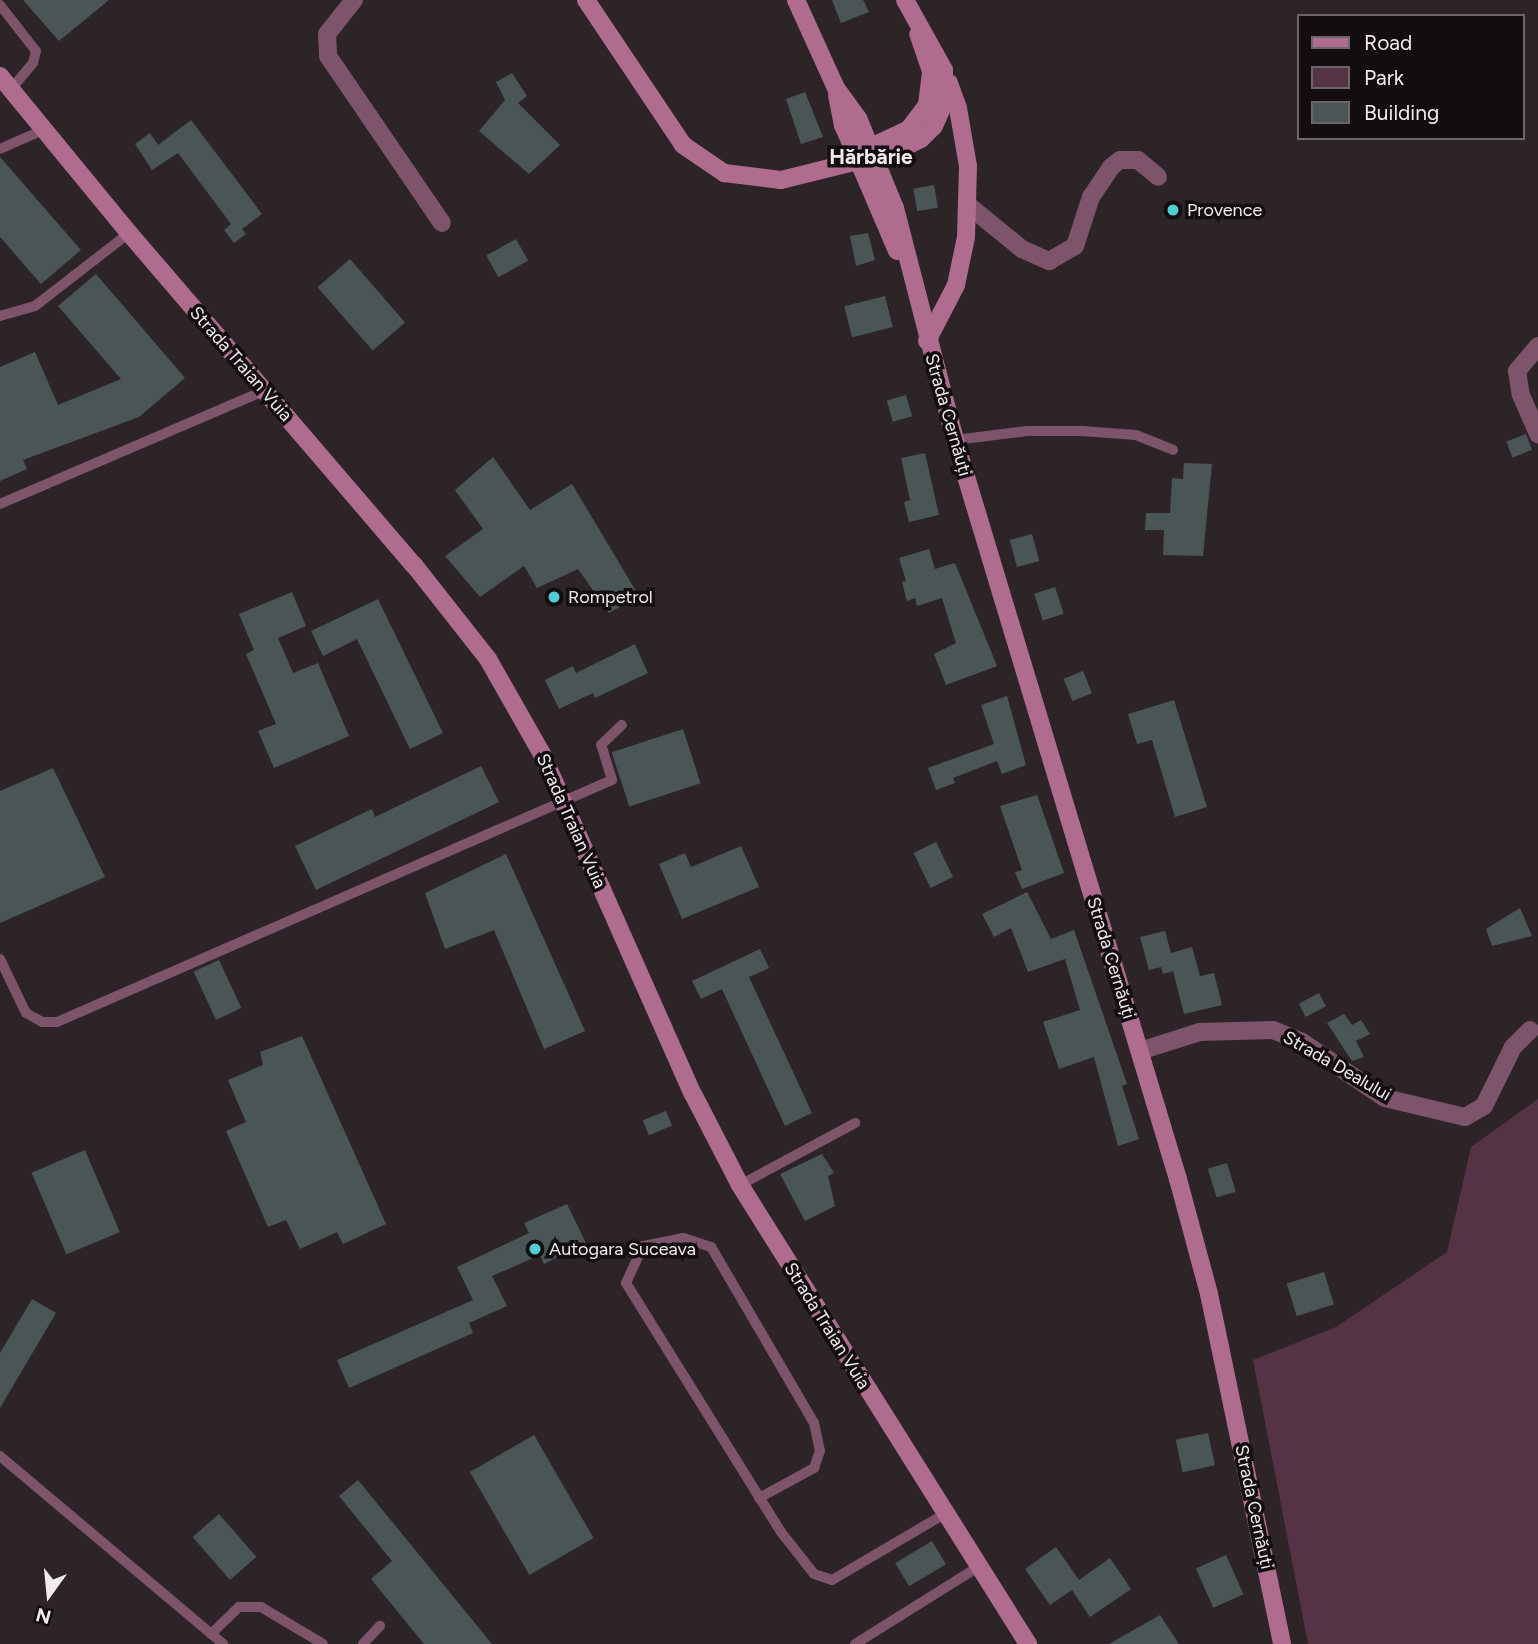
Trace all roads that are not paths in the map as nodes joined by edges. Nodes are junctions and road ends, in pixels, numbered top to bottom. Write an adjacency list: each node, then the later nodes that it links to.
1 (354, 0): 16 (street)
2 (586, 0): 13 (street)
3 (796, 0): 9 (street, Strada Cernăuți)
4 (905, 0): 6 (street)
5 (0, 5): 8 (lane)
6 (914, 17): 7 (street); 12 (street)
7 (944, 70): 12 (street); 15 (street)
8 (6, 82): 10 (street, Strada Traian Vuia)
9 (836, 88): 12 (street, Strada Cernăuți); 13 (street, Strada Cernăuți)
10 (43, 130): 11 (lane); 17 (street, Strada Traian Vuia)
11 (0, 149)
12 (874, 154): 13 (street); 18 (street, Strada Cernăuți)
13 (858, 161): 18 (street, Strada Cernăuți)
14 (1158, 177): 15 (street)
15 (968, 205): 20 (street)
16 (442, 223)
17 (129, 233): 19 (lane); 22 (street, Strada Traian Vuia)
18 (911, 280): 20 (street, Strada Cernăuți)
19 (0, 316)
20 (927, 341): 24 (street, Strada Cernăuți)
21 (1538, 346): 23 (street)
22 (264, 391): 26 (lane); 28 (street, Strada Traian Vuia)
23 (1538, 435)
24 (954, 440): 25 (lane); 31 (street, Strada Cernăuți)
25 (1173, 450)
26 (0, 504)
27 (622, 725): 28 (lane)
28 (563, 799): 29 (lane); 33 (street, Strada Traian Vuia)
29 (0, 959)
30 (1530, 1030): 31 (street, Strada Dealului)
31 (1140, 1051): 45 (street, Strada Cernăuți)
32 (855, 1123): 33 (lane)
33 (740, 1185): 36 (street, Strada Traian Vuia)
34 (0, 1456): 39 (lane)
35 (759, 1498): 35 (lane); 36 (lane)
36 (946, 1513): 37 (street, Strada Traian Vuia)
37 (980, 1566): 43 (lane); 44 (street, Strada Traian Vuia)
38 (380, 1626): 42 (lane)
39 (211, 1634): 40 (lane); 41 (lane)
40 (223, 1644)
41 (324, 1644)
42 (363, 1644)
43 (855, 1644)
44 (1028, 1644)
45 (1282, 1644)

